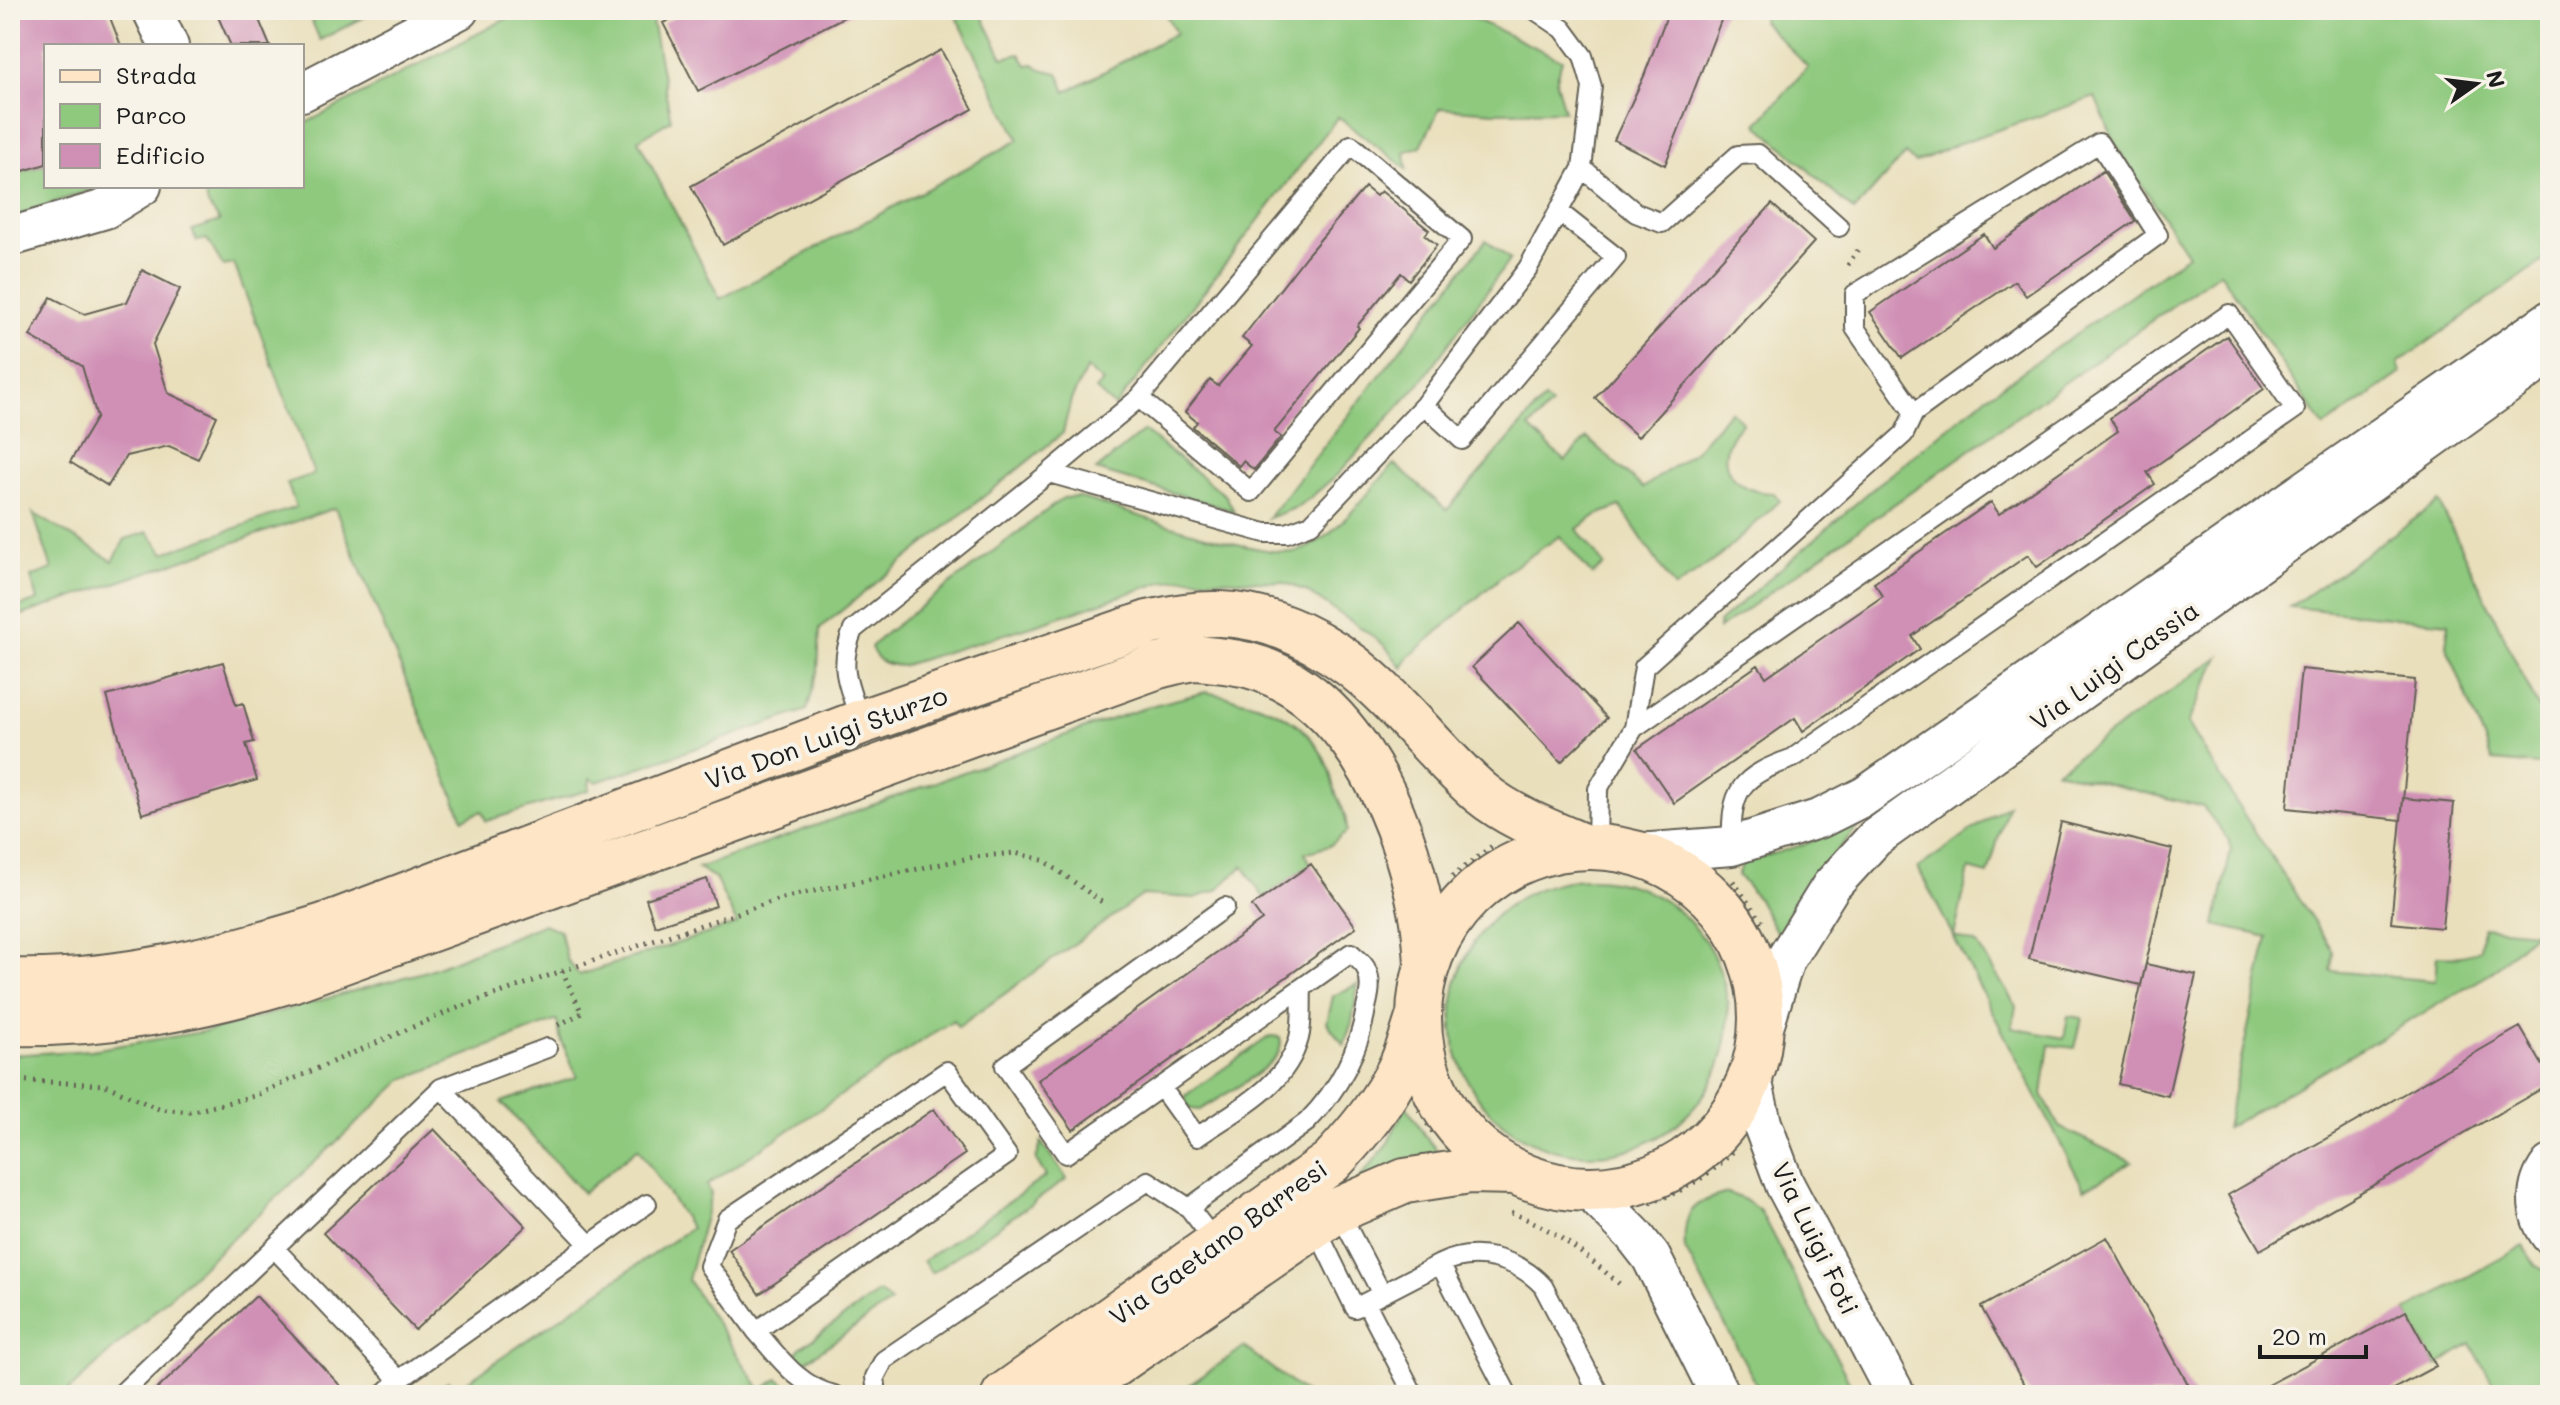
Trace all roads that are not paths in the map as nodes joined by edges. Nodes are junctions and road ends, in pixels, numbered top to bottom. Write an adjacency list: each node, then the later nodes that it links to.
1 (152, 10): 4 (street)
2 (459, 10): 5 (street)
3 (1535, 10): 6 (lane)
4 (168, 44)
5 (304, 91)
6 (1582, 168): 8 (lane); 9 (lane)
7 (139, 188): 10 (street)
8 (1559, 212): 14 (lane); 14 (lane)
9 (1839, 227)
10 (10, 237)
11 (2550, 320): 19 (street, Via Luigi Cassia)
12 (2550, 354): 28 (street, Via Luigi Cassia)
13 (1139, 398): 13 (lane); 16 (lane)
14 (1424, 405): 16 (lane)
15 (1914, 413): 15 (lane); 18 (lane)
16 (1049, 473): 17 (lane)
17 (861, 722): 20 (street, Via Don Luigi Sturzo); 23 (street, Via Don Luigi Sturzo)
18 (1634, 728): 19 (lane); 20 (lane)
19 (1714, 848): 20 (street, Via Luigi Cassia)
20 (1606, 849): 22 (street); 28 (street, Via Don Luigi Sturzo)
21 (1225, 907): 29 (lane)
22 (1427, 964): 25 (street); 26 (street, Via Don Luigi Sturzo)
23 (10, 981)
24 (1302, 988): 29 (lane); 29 (lane); 35 (lane)
25 (1419, 1016): 32 (street); 39 (street, Via Gaetano Barresi)
26 (10, 1023)
27 (547, 1048): 30 (lane)
28 (1757, 1078): 33 (street); 55 (street, Via Luigi Foti)
29 (1161, 1087)
30 (441, 1088): 38 (lane); 40 (lane)
31 (2550, 1165): 37 (street)
32 (1508, 1192): 33 (street); 36 (street, Via Gaetano Barresi)
33 (1600, 1201): 54 (street)
34 (647, 1204): 38 (lane)
35 (1189, 1208): 39 (lane); 45 (lane)
36 (1326, 1217): 42 (lane); 42 (lane); 50 (street, Via Gaetano Barresi)
37 (2550, 1235)
38 (589, 1244): 44 (lane)
39 (1217, 1244): 49 (street, Via Gaetano Barresi)
40 (274, 1248): 44 (lane); 46 (lane)
41 (1440, 1264): 42 (lane); 52 (lane); 53 (lane)
42 (1374, 1299): 51 (lane)
43 (756, 1331): 43 (lane); 48 (lane)
44 (399, 1380): 47 (lane)
45 (872, 1394)
46 (120, 1395)
47 (383, 1395)
48 (834, 1395)
49 (1004, 1395)
50 (1070, 1395)
51 (1414, 1395)
52 (1508, 1395)
53 (1600, 1395)
54 (1720, 1395)
55 (1896, 1395)

